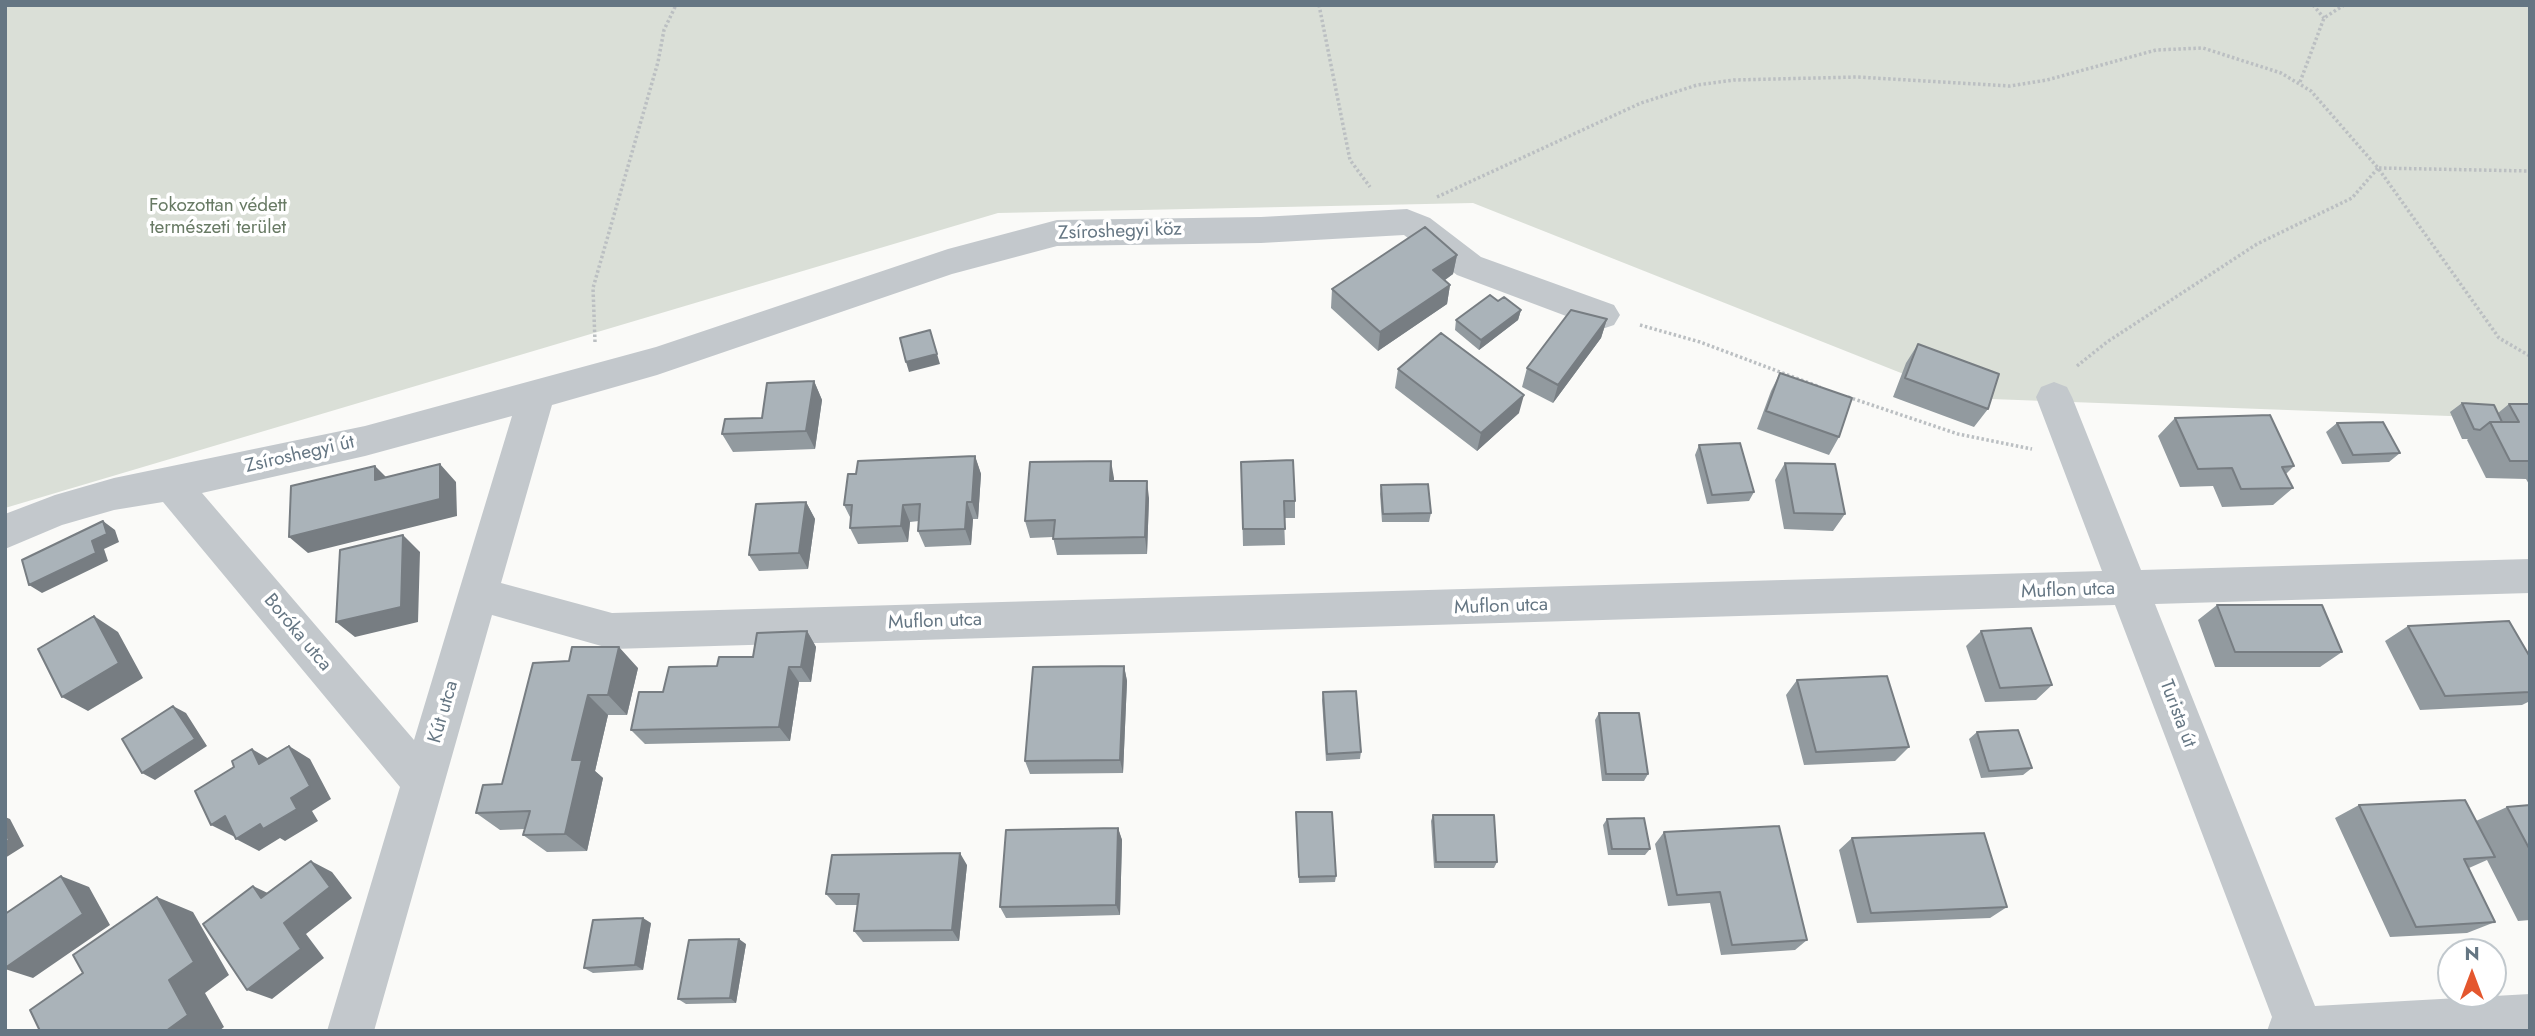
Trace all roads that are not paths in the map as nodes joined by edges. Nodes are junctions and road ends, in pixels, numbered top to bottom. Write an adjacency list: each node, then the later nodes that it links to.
1 (1602, 315): 2 (street, Zsíroshegyi köz)
2 (596, 378): 3 (street, Zsíroshegyi út)
3 (537, 393): 5 (street, Zsíroshegyi út); 9 (street, Kút utca)
4 (2054, 397): 8 (street, Turista út)
5 (172, 484): 6 (street, Zsíroshegyi út); 10 (street, Boróka utca)
6 (5, 531)
7 (2530, 576): 8 (street, Muflon utca)
8 (2128, 590): 9 (street, Muflon utca); 14 (street, Turista út)
9 (478, 594): 10 (street, Kút utca)
10 (423, 782): 12 (street, Kút utca)
11 (2530, 1017): 14 (street)
12 (350, 1031)
13 (2290, 1031): 14 (street)
14 (2301, 1031)

